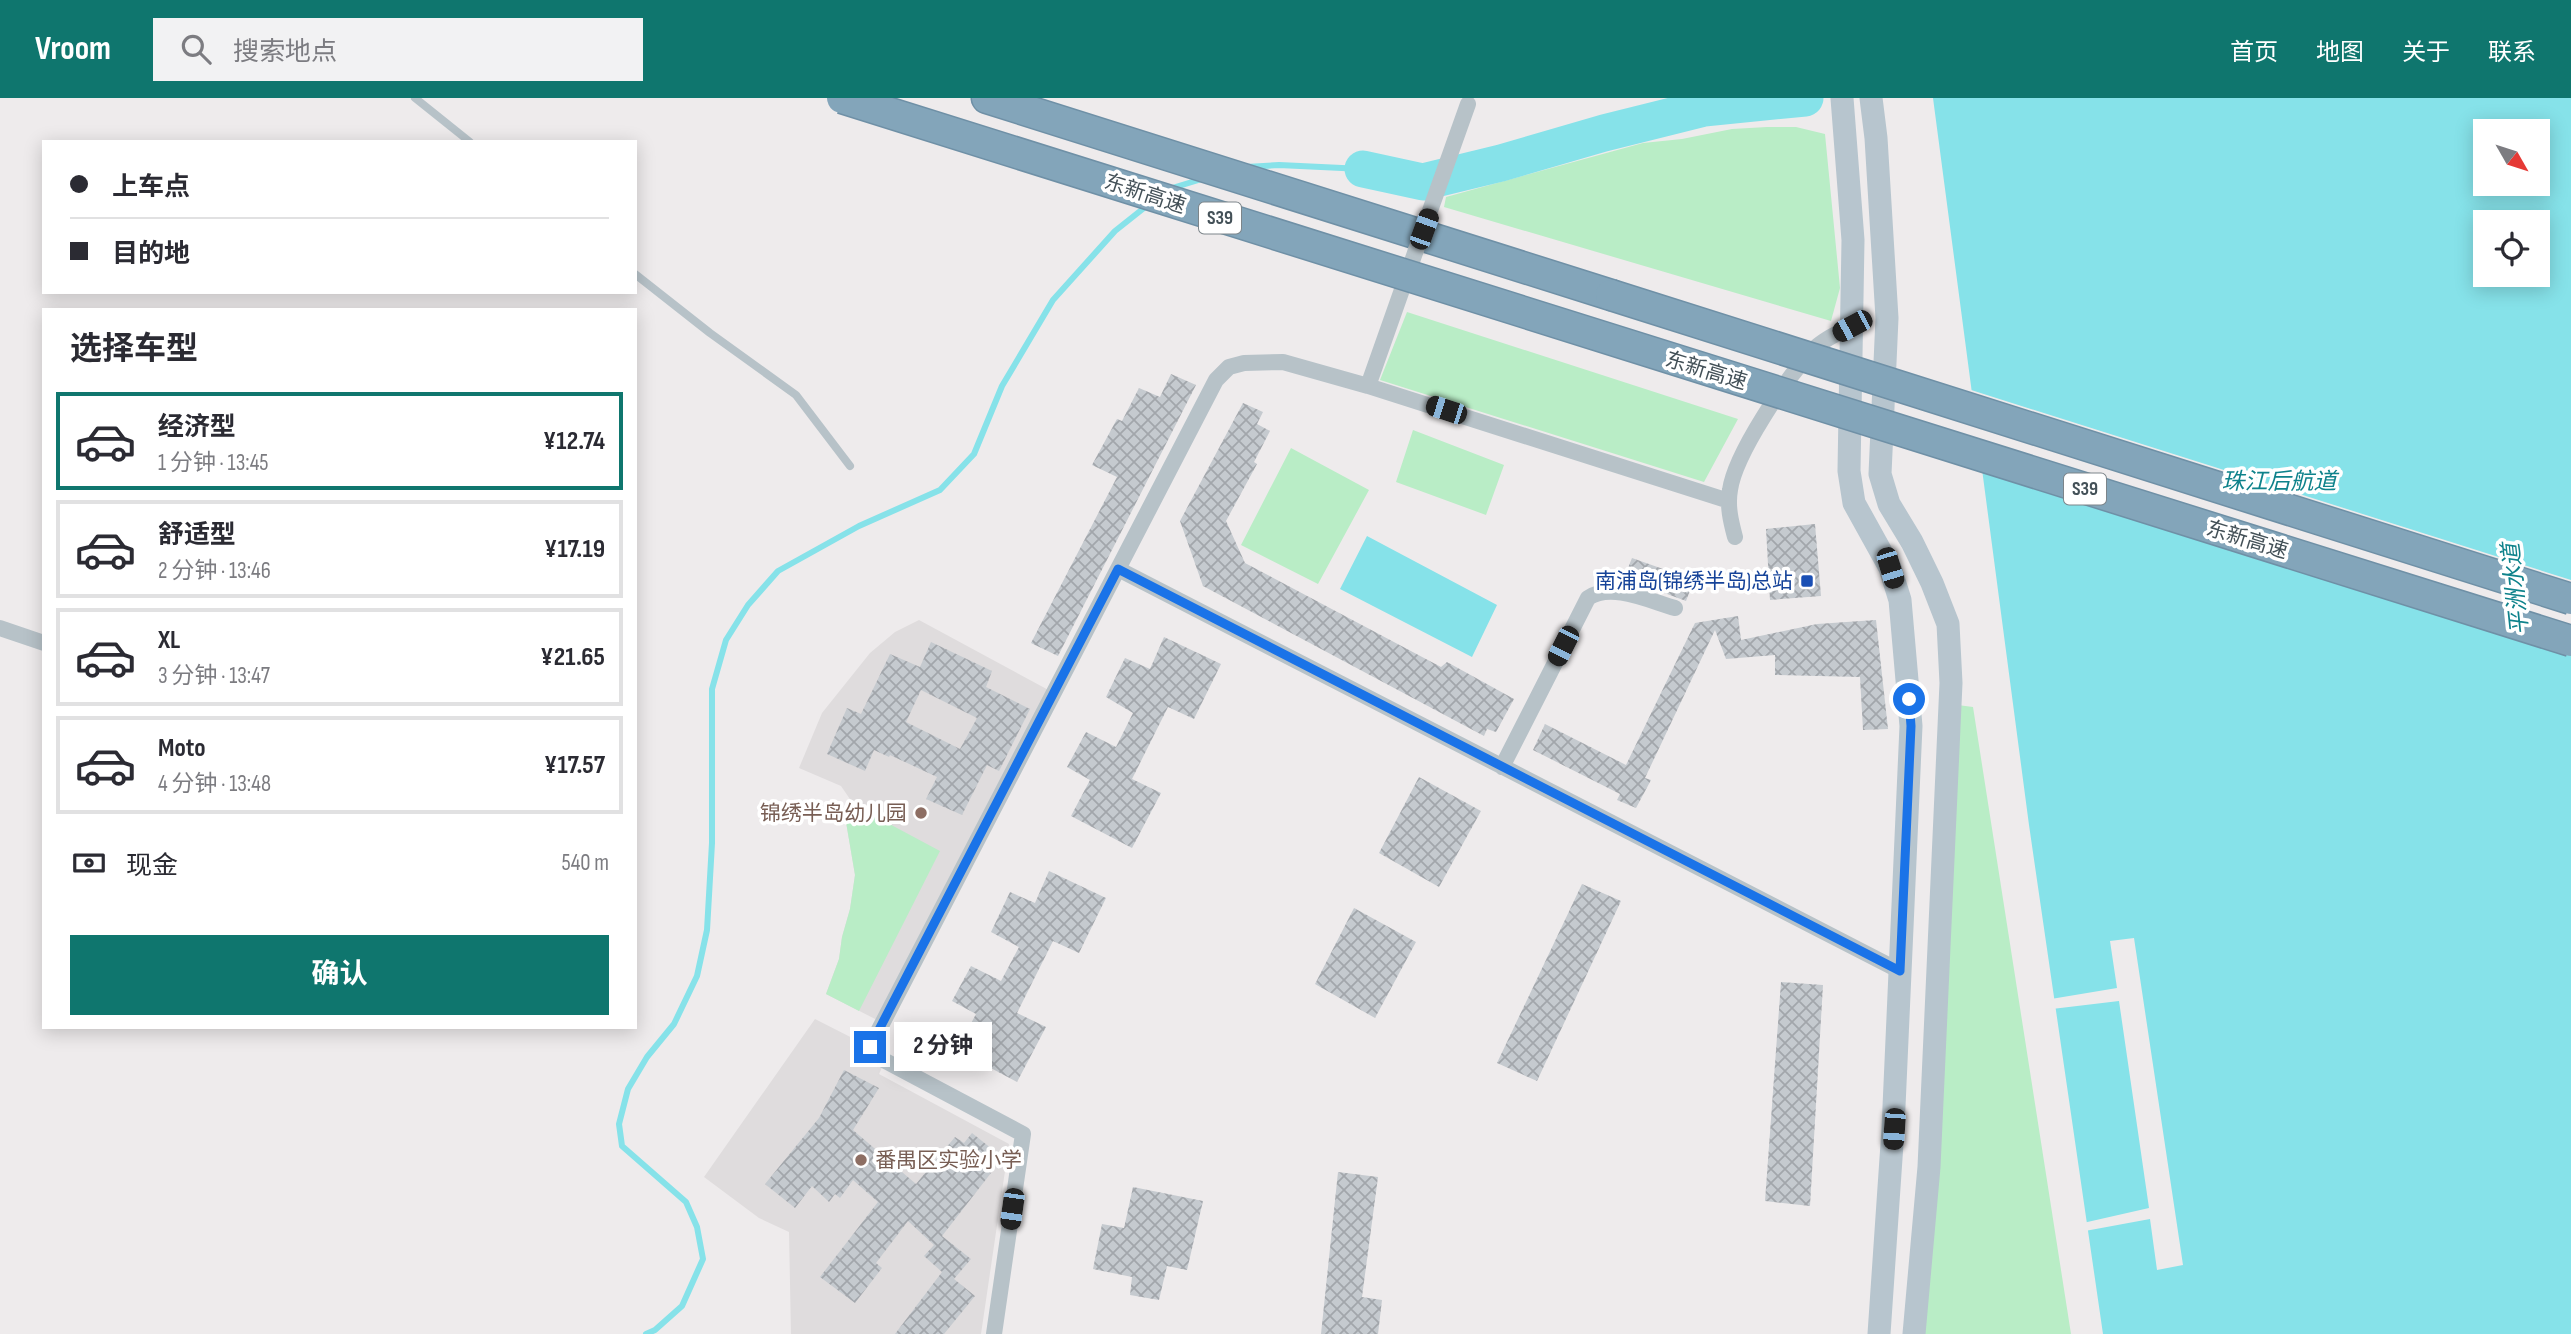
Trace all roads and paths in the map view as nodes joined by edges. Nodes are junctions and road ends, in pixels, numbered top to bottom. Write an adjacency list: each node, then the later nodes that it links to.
1 (415, 98): 7 (lane)
2 (842, 98): 19 (highway, 东新高速 / S39, bridge)
3 (987, 98): 15 (highway, 东新高速 / S39, bridge)
4 (1842, 98): 9 (street)
5 (1871, 98): 24 (street)
6 (1469, 101): 10 (street, bridge)
7 (468, 140)
8 (637, 276): 11 (lane)
9 (1852, 326): 12 (street); 21 (street)
10 (1368, 386): 12 (street); 14 (street)
11 (850, 466)
12 (1729, 500): 13 (street)
13 (1735, 537)
14 (1118, 569): 20 (street); 22 (street)
15 (2571, 599)
16 (1675, 608): 20 (street)
17 (0, 628): 18 (street)
18 (42, 642)
19 (2571, 642)
20 (1502, 767): 21 (street)
21 (1900, 971): 23 (street)
22 (994, 1334)
23 (1879, 1334)
24 (1914, 1334)

